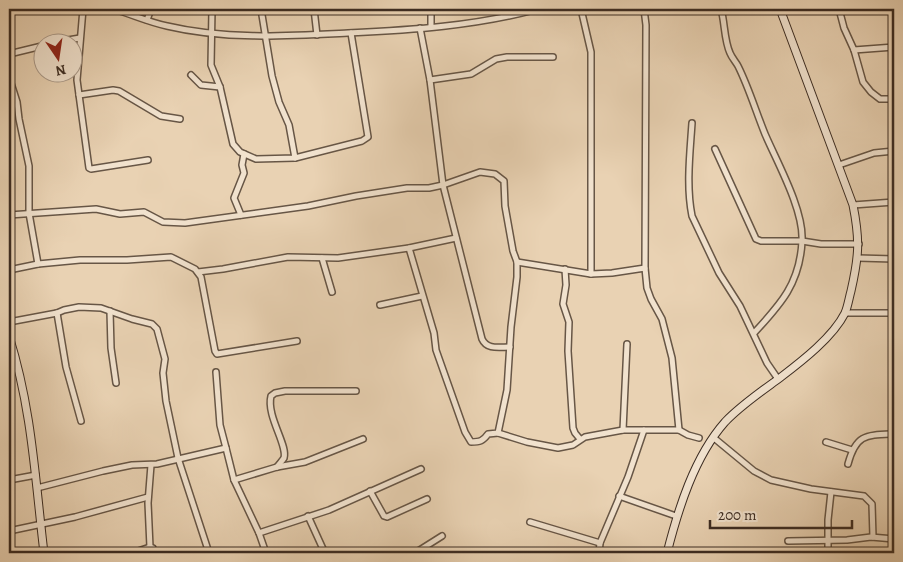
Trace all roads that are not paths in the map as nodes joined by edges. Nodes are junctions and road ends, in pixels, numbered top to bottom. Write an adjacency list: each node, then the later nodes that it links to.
1 (83, 9): 17 (street)
2 (112, 9): 14 (street)
3 (151, 9): 14 (street)
4 (212, 9): 18 (street)
5 (261, 9): 21 (street)
6 (314, 9): 20 (street)
7 (431, 9): 15 (street)
8 (538, 9): 15 (street)
9 (581, 9): 61 (street)
10 (644, 9): 57 (street)
11 (721, 9): 49 (street)
12 (780, 9): 41 (street)
13 (839, 9): 24 (street)
14 (147, 20): 18 (street)
15 (431, 26): 16 (street)
16 (420, 28): 19 (street); 29 (street)
17 (81, 32)
18 (212, 33): 21 (street); 31 (street)
19 (351, 33): 20 (street); 39 (street)
20 (317, 35): 21 (street)
21 (266, 36): 39 (street)
22 (894, 47): 24 (street)
23 (32, 48): 25 (street)
24 (854, 50): 33 (street)
25 (9, 54)
26 (553, 58): 29 (street)
27 (191, 75): 31 (street)
28 (9, 77): 45 (street)
29 (430, 80): 42 (street)
30 (78, 82): 32 (street)
31 (220, 87): 38 (street)
32 (79, 95): 34 (street); 40 (street)
33 (894, 99)
34 (180, 119)
35 (692, 123): 70 (street)
36 (715, 149): 49 (street)
37 (894, 151): 41 (street)
38 (244, 154): 39 (street); 47 (street)
39 (295, 158)
40 (148, 160)
41 (838, 165): 44 (street)
42 (443, 185): 47 (street); 48 (street); 55 (street)
43 (894, 202): 44 (street)
44 (853, 205): 50 (street)
45 (30, 213): 46 (street); 47 (street); 56 (street)
46 (9, 215)
47 (241, 215)
48 (456, 238): 51 (street); 74 (street)
49 (802, 241): 50 (street); 70 (street)
50 (859, 244): 53 (street)
51 (409, 248): 52 (street); 63 (street)
52 (322, 258): 60 (street); 62 (street)
53 (858, 258): 54 (street); 66 (street)
54 (894, 259)
55 (517, 262): 58 (street); 74 (street)
56 (38, 264): 59 (street); 60 (street)
57 (645, 268): 61 (street); 82 (street)
58 (565, 269): 61 (street); 88 (street)
59 (9, 270)
60 (198, 272): 72 (street)
61 (591, 274)
62 (332, 292)
63 (422, 296): 64 (street); 83 (street)
64 (380, 306)
65 (110, 311): 67 (street); 77 (street); 92 (street)
66 (845, 312): 68 (street); 76 (street)
67 (57, 313): 69 (street); 79 (street)
68 (894, 313)
69 (9, 322)
70 (754, 333): 76 (street)
71 (9, 336): 97 (street)
72 (297, 341)
73 (626, 344): 80 (street)
74 (510, 346): 83 (street)
75 (216, 372): 90 (street)
76 (778, 379): 86 (street)
77 (116, 383)
78 (356, 391): 95 (street)
79 (81, 421)
80 (623, 430): 81 (street); 88 (street)
81 (644, 430): 82 (street); 103 (street)
82 (678, 430): 85 (street)
83 (498, 433): 88 (street)
84 (894, 434): 91 (street)
85 (699, 438)
86 (714, 438): 102 (street); 107 (street)
87 (363, 439): 95 (street)
88 (580, 439)
89 (826, 442): 91 (street)
90 (226, 448): 92 (street); 99 (street)
91 (852, 450): 93 (street)
92 (178, 458): 94 (street); 123 (street)
93 (848, 464)
94 (151, 465): 100 (street); 104 (street)
95 (276, 467): 99 (street)
96 (421, 468): 101 (street)
97 (36, 475): 98 (street); 100 (street)
98 (9, 480)
99 (234, 480): 111 (street)
100 (37, 488): 109 (street)
101 (370, 491): 105 (street); 106 (street)
102 (831, 492): 113 (street); 116 (street)
103 (619, 496): 107 (street); 117 (street)
104 (148, 498): 109 (street); 118 (street)
105 (427, 499)
106 (308, 516): 111 (street); 119 (street)
107 (676, 516): 127 (street)
108 (530, 522): 117 (street)
109 (41, 524): 110 (street); 120 (street)
110 (9, 531)
111 (260, 533): 124 (street)
112 (442, 536): 125 (street)
113 (873, 536): 114 (street); 116 (street)
114 (894, 539)
115 (788, 541): 116 (street)
116 (829, 541): 128 (street)
117 (600, 543): 126 (street)
118 (150, 547): 121 (street); 122 (street)
119 (323, 549)
120 (44, 553)
121 (132, 553)
122 (154, 553)
123 (209, 553)
124 (266, 553)
125 (415, 553)
126 (599, 553)
127 (667, 553)
128 (828, 553)

